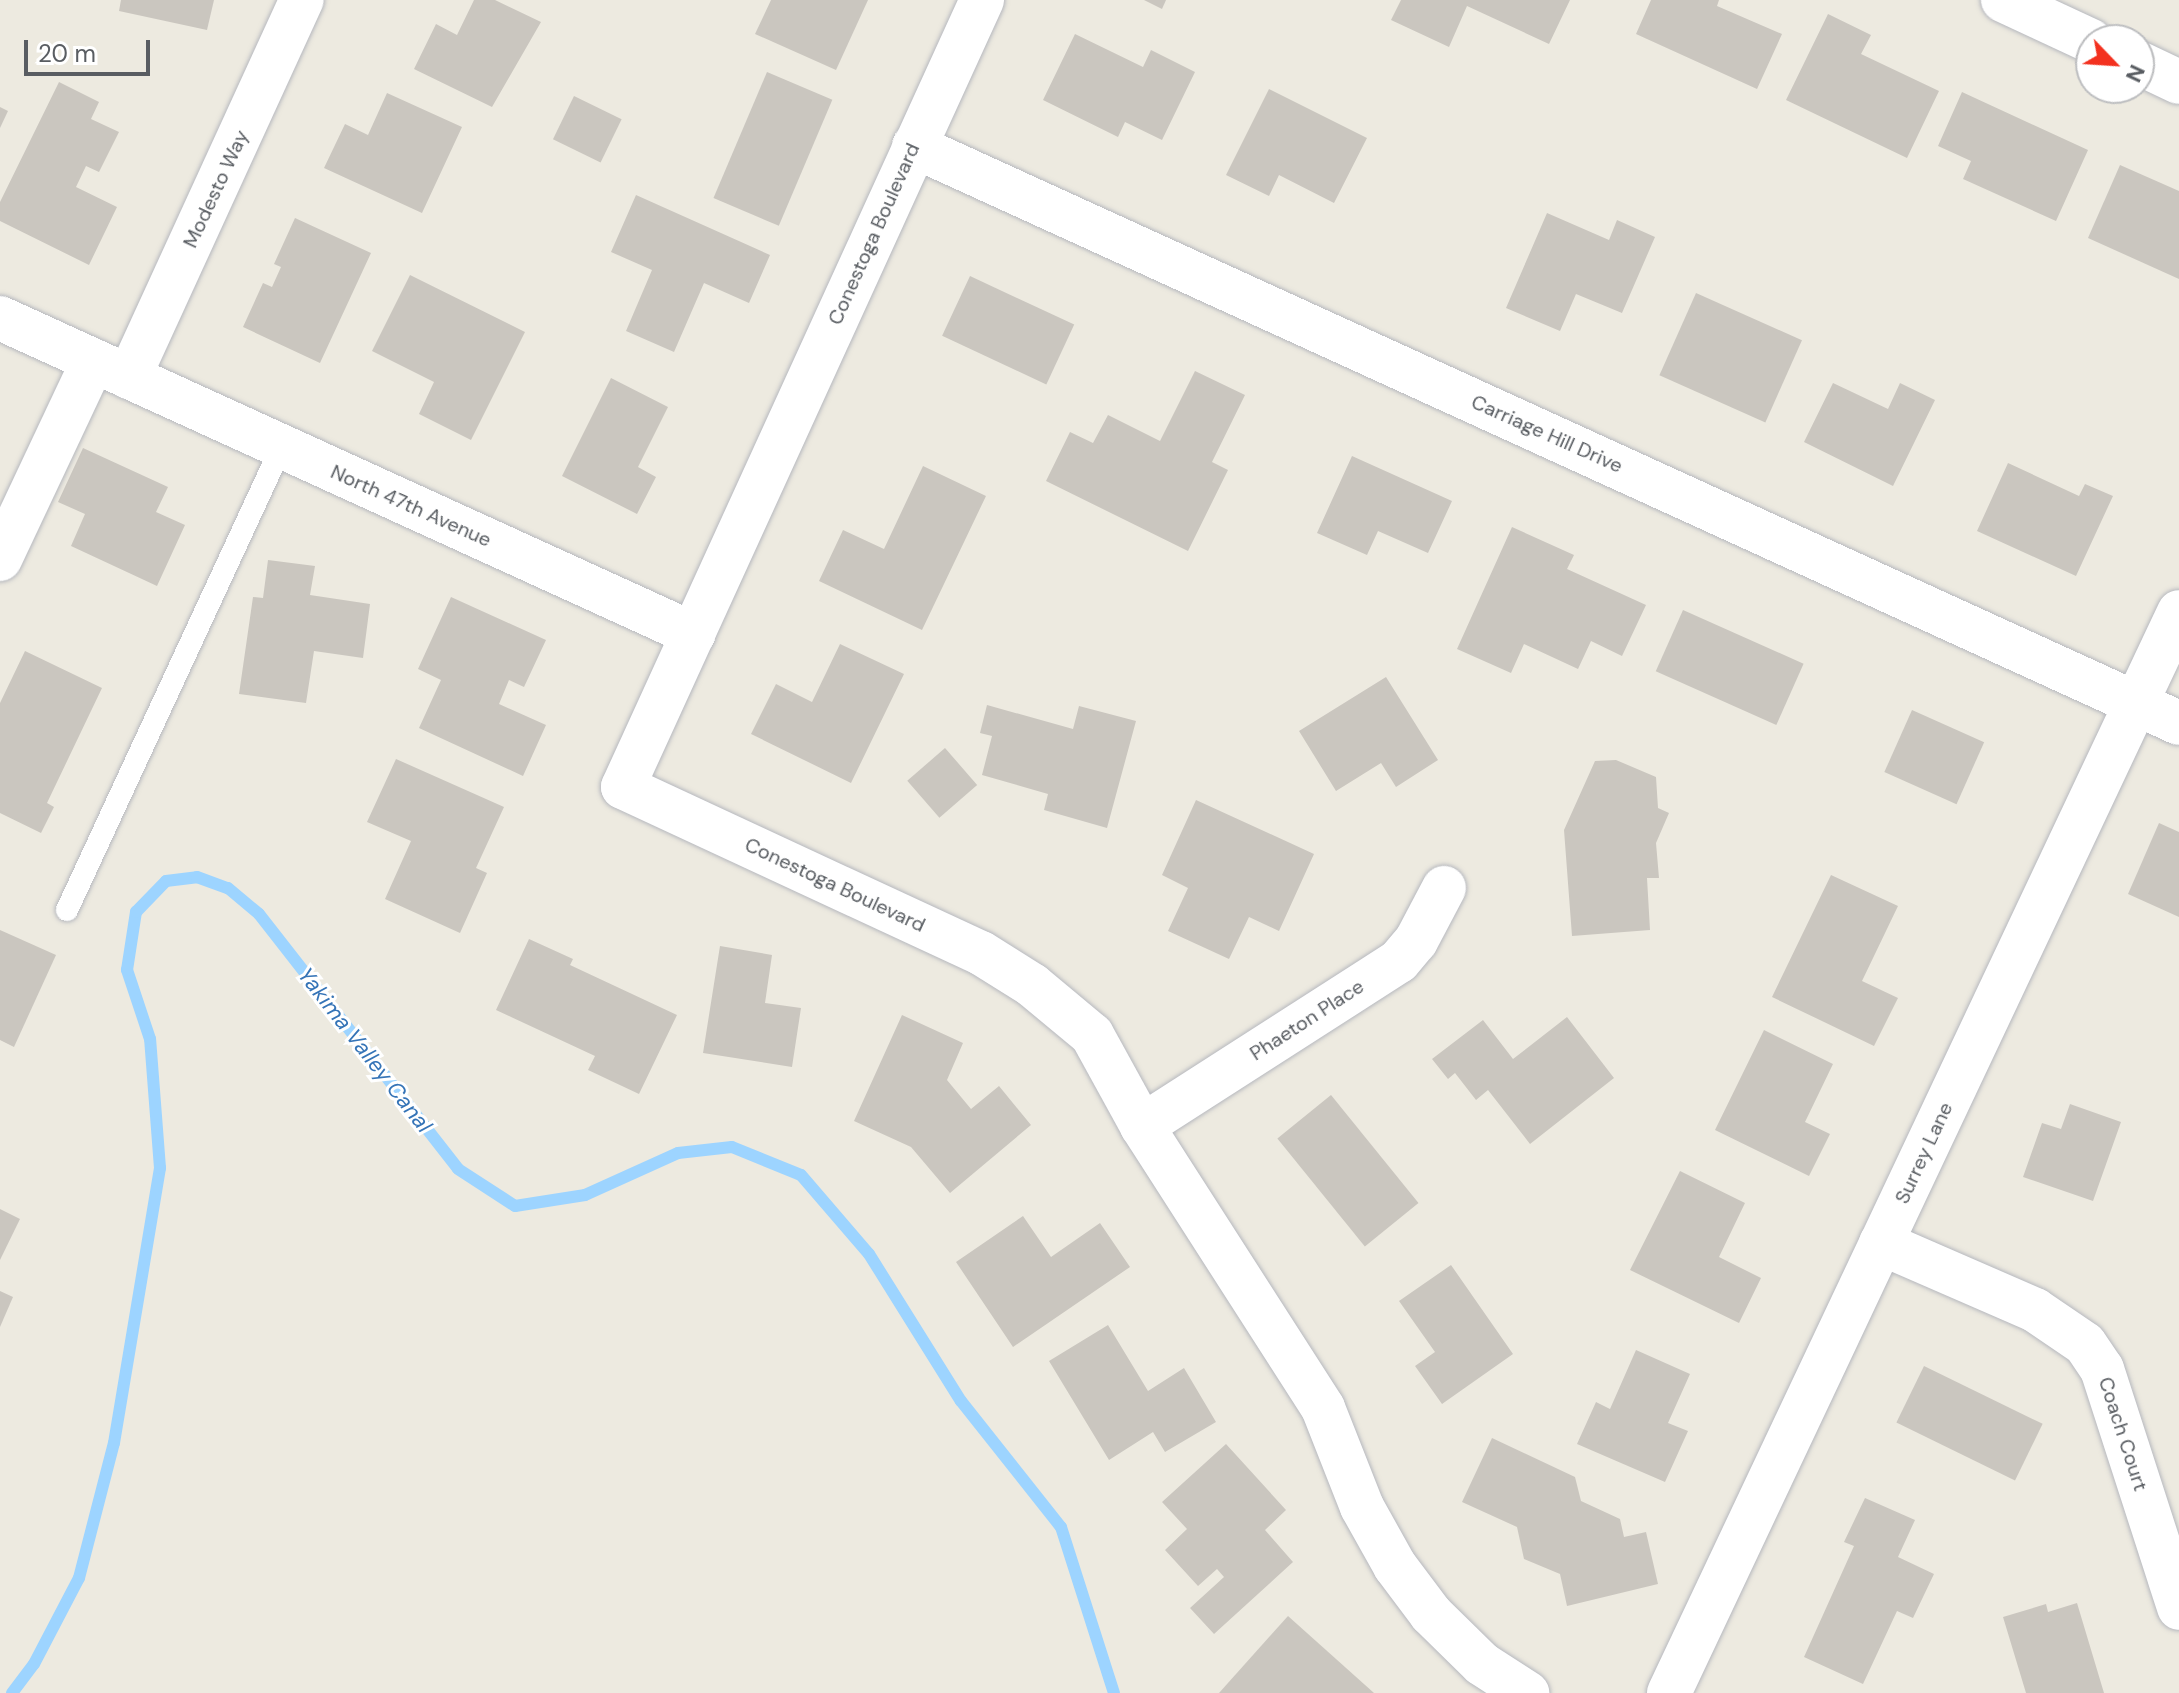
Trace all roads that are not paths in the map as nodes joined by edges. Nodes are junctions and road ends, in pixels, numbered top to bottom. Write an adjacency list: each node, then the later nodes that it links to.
1 (302, 0): 9 (street, Modesto Way)
2 (982, 0): 7 (street, Conestoga Boulevard)
3 (2027, 5): 4 (street)
4 (2075, 32)
5 (2155, 71): 6 (street)
6 (2179, 82)
7 (914, 146): 13 (street, Conestoga Boulevard); 14 (street, Carriage Hill Drive)
8 (0, 318): 9 (street, North 47th Avenue)
9 (111, 369): 10 (street, North 47th Avenue); 11 (street, Modesto Way)
10 (281, 448): 13 (street, North 47th Avenue); 17 (lane)
11 (0, 559)
12 (2179, 612): 14 (street, Surrey Lane)
13 (693, 634): 18 (street, Conestoga Boulevard)
14 (2136, 702): 15 (street, Carriage Hill Drive); 19 (street, Surrey Lane)
15 (2179, 723)
16 (1444, 888): 18 (street, Phaeton Place)
17 (67, 910)
18 (1142, 1126): 21 (street, Conestoga Boulevard)
19 (1881, 1243): 20 (street, Coach Court); 22 (street, Surrey Lane)
20 (2179, 1608)
21 (1527, 1693)
22 (1669, 1693)

